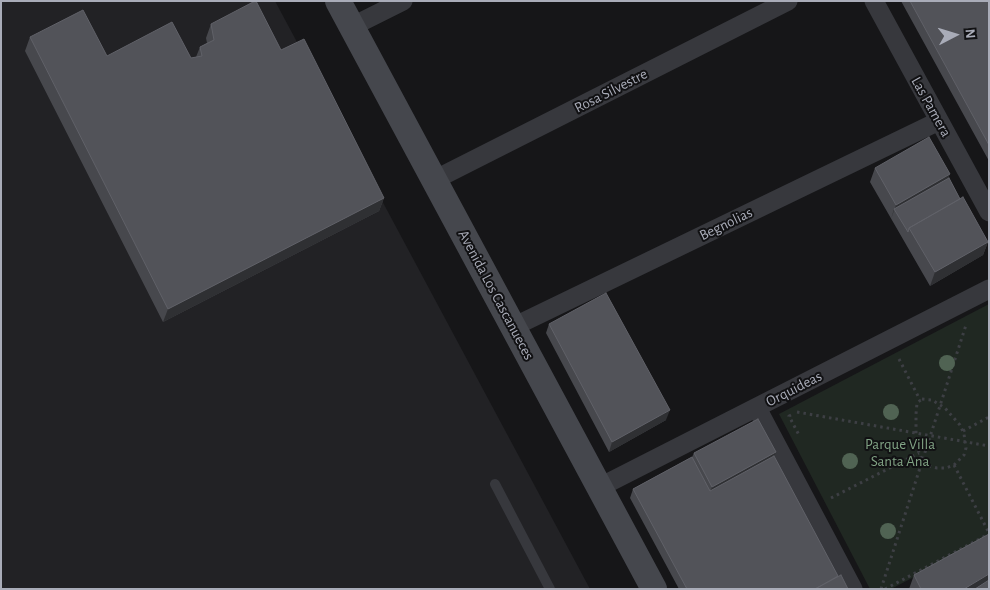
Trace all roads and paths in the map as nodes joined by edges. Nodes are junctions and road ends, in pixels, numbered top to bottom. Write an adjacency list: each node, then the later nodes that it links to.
1 (338, 1): 5 (street, Avenida Los Cascanueces)
2 (403, 1): 5 (street)
3 (788, 1): 7 (street, Rosa Silvestre)
4 (874, 1): 6 (street, Las Pamera)
5 (352, 27): 7 (street, Avenida Los Cascanueces)
6 (939, 121): 8 (street, Las Pamera); 10 (street, Begnolias)
7 (434, 180): 10 (street, Avenida Los Cascanueces)
8 (989, 212)
9 (989, 289): 17 (street, Orquideas)
10 (513, 327): 31 (street, Avenida Los Cascanueces)
11 (959, 327): 16 (path)
12 (907, 354): 13 (path)
13 (898, 359): 14 (path); 15 (path)
14 (890, 363)
15 (920, 400): 16 (path); 22 (path)
16 (940, 405): 21 (path); 23 (path)
17 (758, 408): 31 (street, Orquideas); 38 (street)
18 (805, 408): 19 (path)
19 (797, 412): 22 (path); 24 (path)
20 (989, 417): 21 (path)
21 (962, 431): 25 (path)
22 (916, 433): 23 (path); 27 (path)
23 (930, 435): 25 (path); 28 (path)
24 (801, 440)
25 (966, 442): 26 (path); 29 (path)
26 (989, 446)
27 (919, 453): 28 (path); 33 (path)
28 (922, 460): 29 (path); 39 (path)
29 (954, 465): 35 (path)
30 (495, 484): 36 (lane)
31 (600, 487): 37 (street, Avenida Los Cascanueces)
32 (827, 490): 33 (path)
33 (831, 498): 34 (path)
34 (835, 506)
35 (989, 533): 40 (path)
36 (550, 589)
37 (654, 589)
38 (854, 589)
39 (881, 589)
40 (885, 589)

